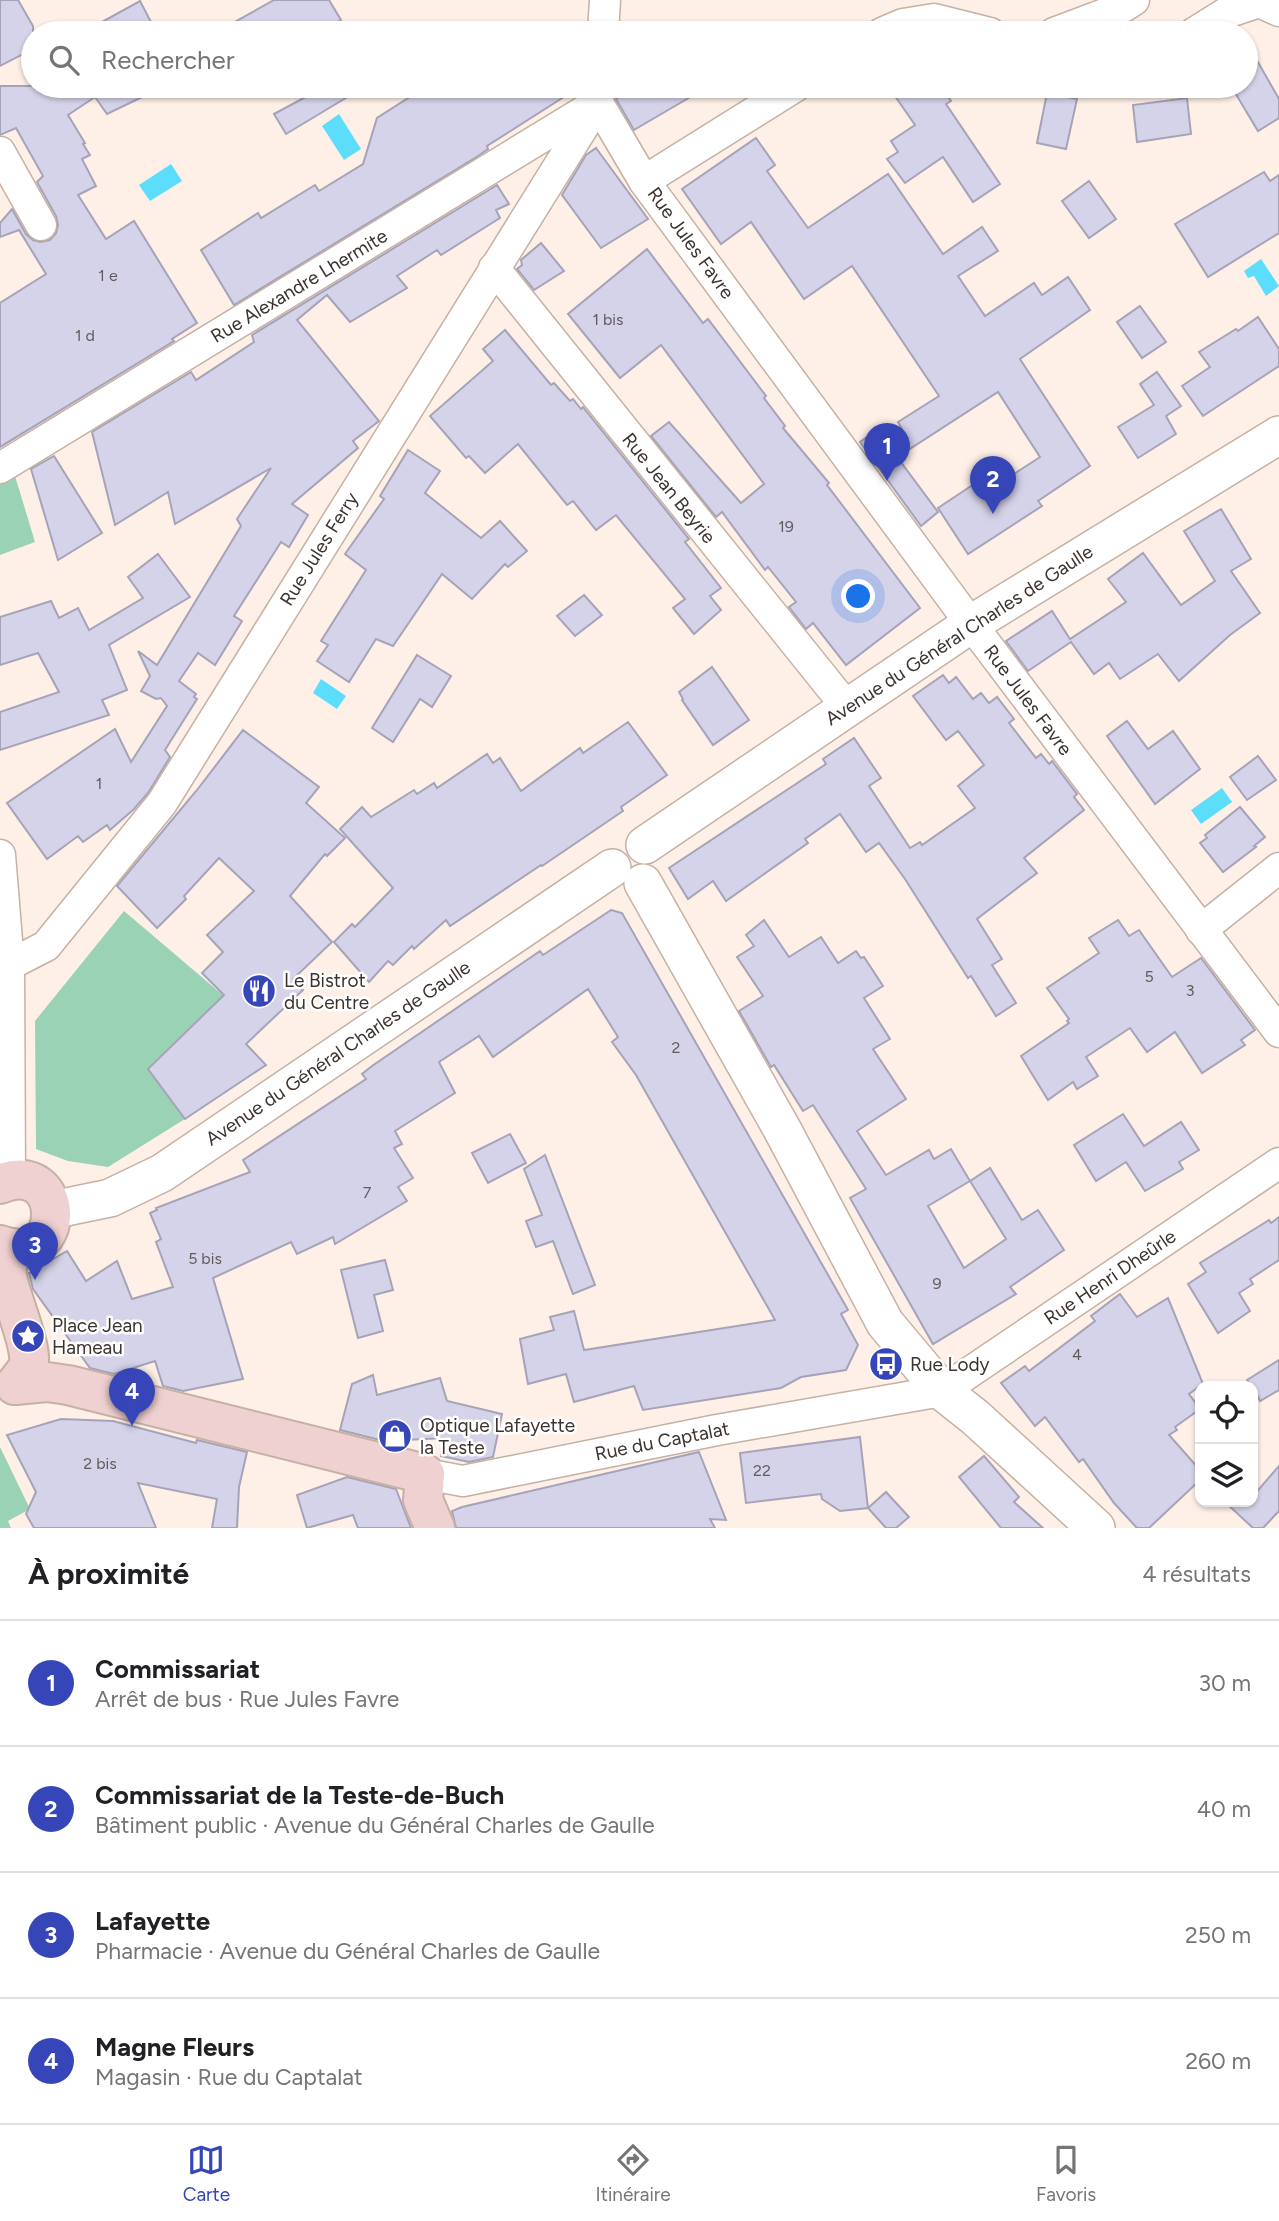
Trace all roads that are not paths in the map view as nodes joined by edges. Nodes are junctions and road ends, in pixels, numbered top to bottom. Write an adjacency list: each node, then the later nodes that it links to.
1 (605, 0): 4 (street)
2 (1134, 0): 7 (street)
3 (1279, 11): 8 (street)
4 (604, 21)
5 (922, 21): 6 (street)
6 (942, 21)
7 (1087, 21)
8 (1213, 21)
9 (593, 98): 18 (street, Rue Alexandre Lhermite)
10 (596, 98): 16 (street, Rue Jules Ferry)
11 (600, 98): 14 (street, Rue Jules Favre)
12 (777, 98): 14 (street)
13 (0, 152): 15 (street)
14 (644, 180): 19 (street, Rue Jules Favre)
15 (41, 225)
16 (494, 268): 20 (street, Rue Jean Beyrie); 25 (street, Rue Jules Ferry)
17 (1279, 435): 19 (street, Avenue du Général Charles de Gaulle)
18 (0, 468)
19 (971, 624): 20 (street, Avenue du Général Charles de Gaulle); 24 (street, Rue Jules Favre)
20 (846, 706): 23 (street, Avenue du Général Charles de Gaulle)
21 (0, 855): 25 (street)
22 (1279, 868): 24 (street)
23 (627, 876): 29 (street, Avenue du Général Charles de Gaulle); 33 (street)
24 (1201, 930): 26 (street, Rue Jules Favre)
25 (9, 965): 28 (street)
26 (1279, 1032)
27 (1279, 1163): 33 (street, Rue Henri Dheûrle)
28 (5, 1182): 29 (main road)
29 (52, 1210): 30 (main road)
30 (5, 1247): 32 (main road)
31 (0, 1308): 32 (street)
32 (8, 1391): 34 (main road, Rue du Captalat)
33 (942, 1391): 34 (street, Rue du Captalat); 36 (street)
34 (425, 1474): 35 (main road)
35 (435, 1528)
36 (1096, 1528)

